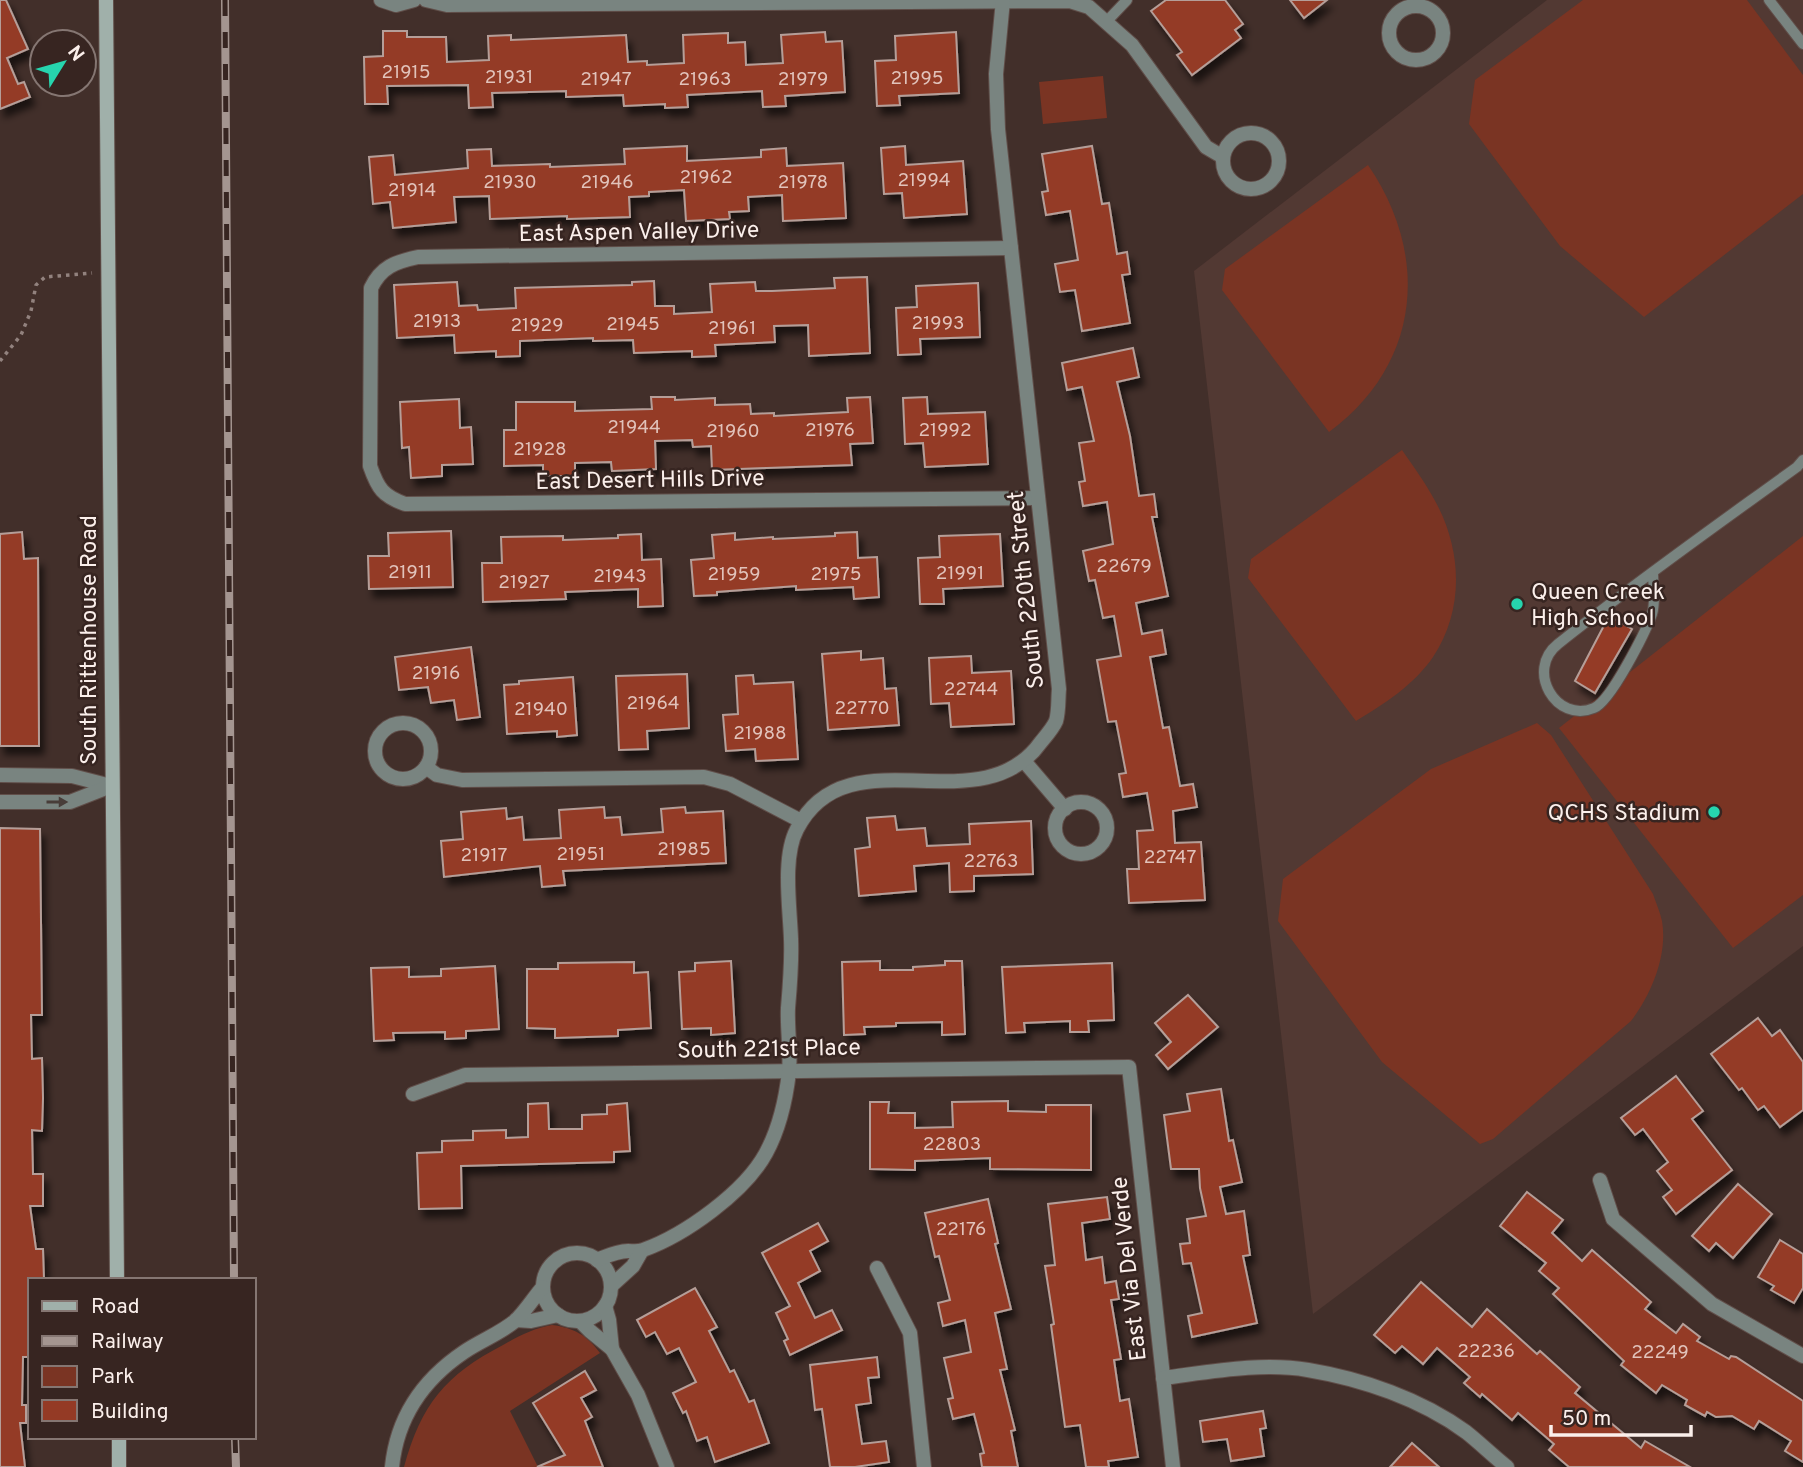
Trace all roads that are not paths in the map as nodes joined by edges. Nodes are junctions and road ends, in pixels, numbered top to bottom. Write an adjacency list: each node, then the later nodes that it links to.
1 (106, 0): 19 (main road, South Rittenhouse Road)
2 (381, 0): 3 (street)
3 (414, 0)
4 (426, 0): 5 (street)
5 (1003, 0): 8 (street); 11 (street, South 220th Street)
6 (1127, 0): 8 (lane)
7 (1769, 0): 9 (lane)
8 (1107, 21): 10 (street)
9 (1803, 44)
10 (1223, 157): 10 (street)
11 (1011, 248): 12 (street, East Aspen Valley Drive); 14 (street, South 220th Street)
12 (370, 378): 14 (street, East Desert Hills Drive)
13 (1803, 460): 15 (lane)
14 (1038, 498): 16 (street, South 220th Street)
15 (1653, 572): 15 (lane)
16 (1024, 761): 21 (street); 22 (street, South 220th Street)
17 (426, 767): 22 (street)
18 (0, 775): 19 (street)
19 (111, 786): 20 (street, one-way to 19); 30 (main road, South Rittenhouse Road)
20 (0, 802)
21 (1065, 808)
22 (801, 821): 24 (street, South 220th Street)
23 (1129, 1067): 24 (street, South 221st Place); 39 (street, East Via Del Verde)
24 (789, 1071): 25 (street, South 221st Place); 27 (street, South 220th Street)
25 (413, 1094)
26 (1600, 1180): 38 (street)
27 (641, 1252): 28 (street, South 220th Street); 31 (street, South 220th Street)
28 (597, 1260): 31 (street); 32 (street)
29 (877, 1268): 44 (street)
30 (117, 1278)
31 (611, 1286): 33 (street)
32 (543, 1287): 34 (street); 35 (street)
33 (605, 1306): 36 (street); 37 (street)
34 (558, 1315): 35 (street); 36 (street)
35 (516, 1320): 42 (street)
36 (580, 1321): 37 (street)
37 (612, 1349): 43 (street)
38 (1803, 1356)
39 (1163, 1378): 45 (street, East Via Del Verde); 46 (street)
40 (119, 1439): 41 (main road)
41 (119, 1467)
42 (392, 1467)
43 (667, 1467)
44 (924, 1467)
45 (1173, 1467)
46 (1507, 1467)

